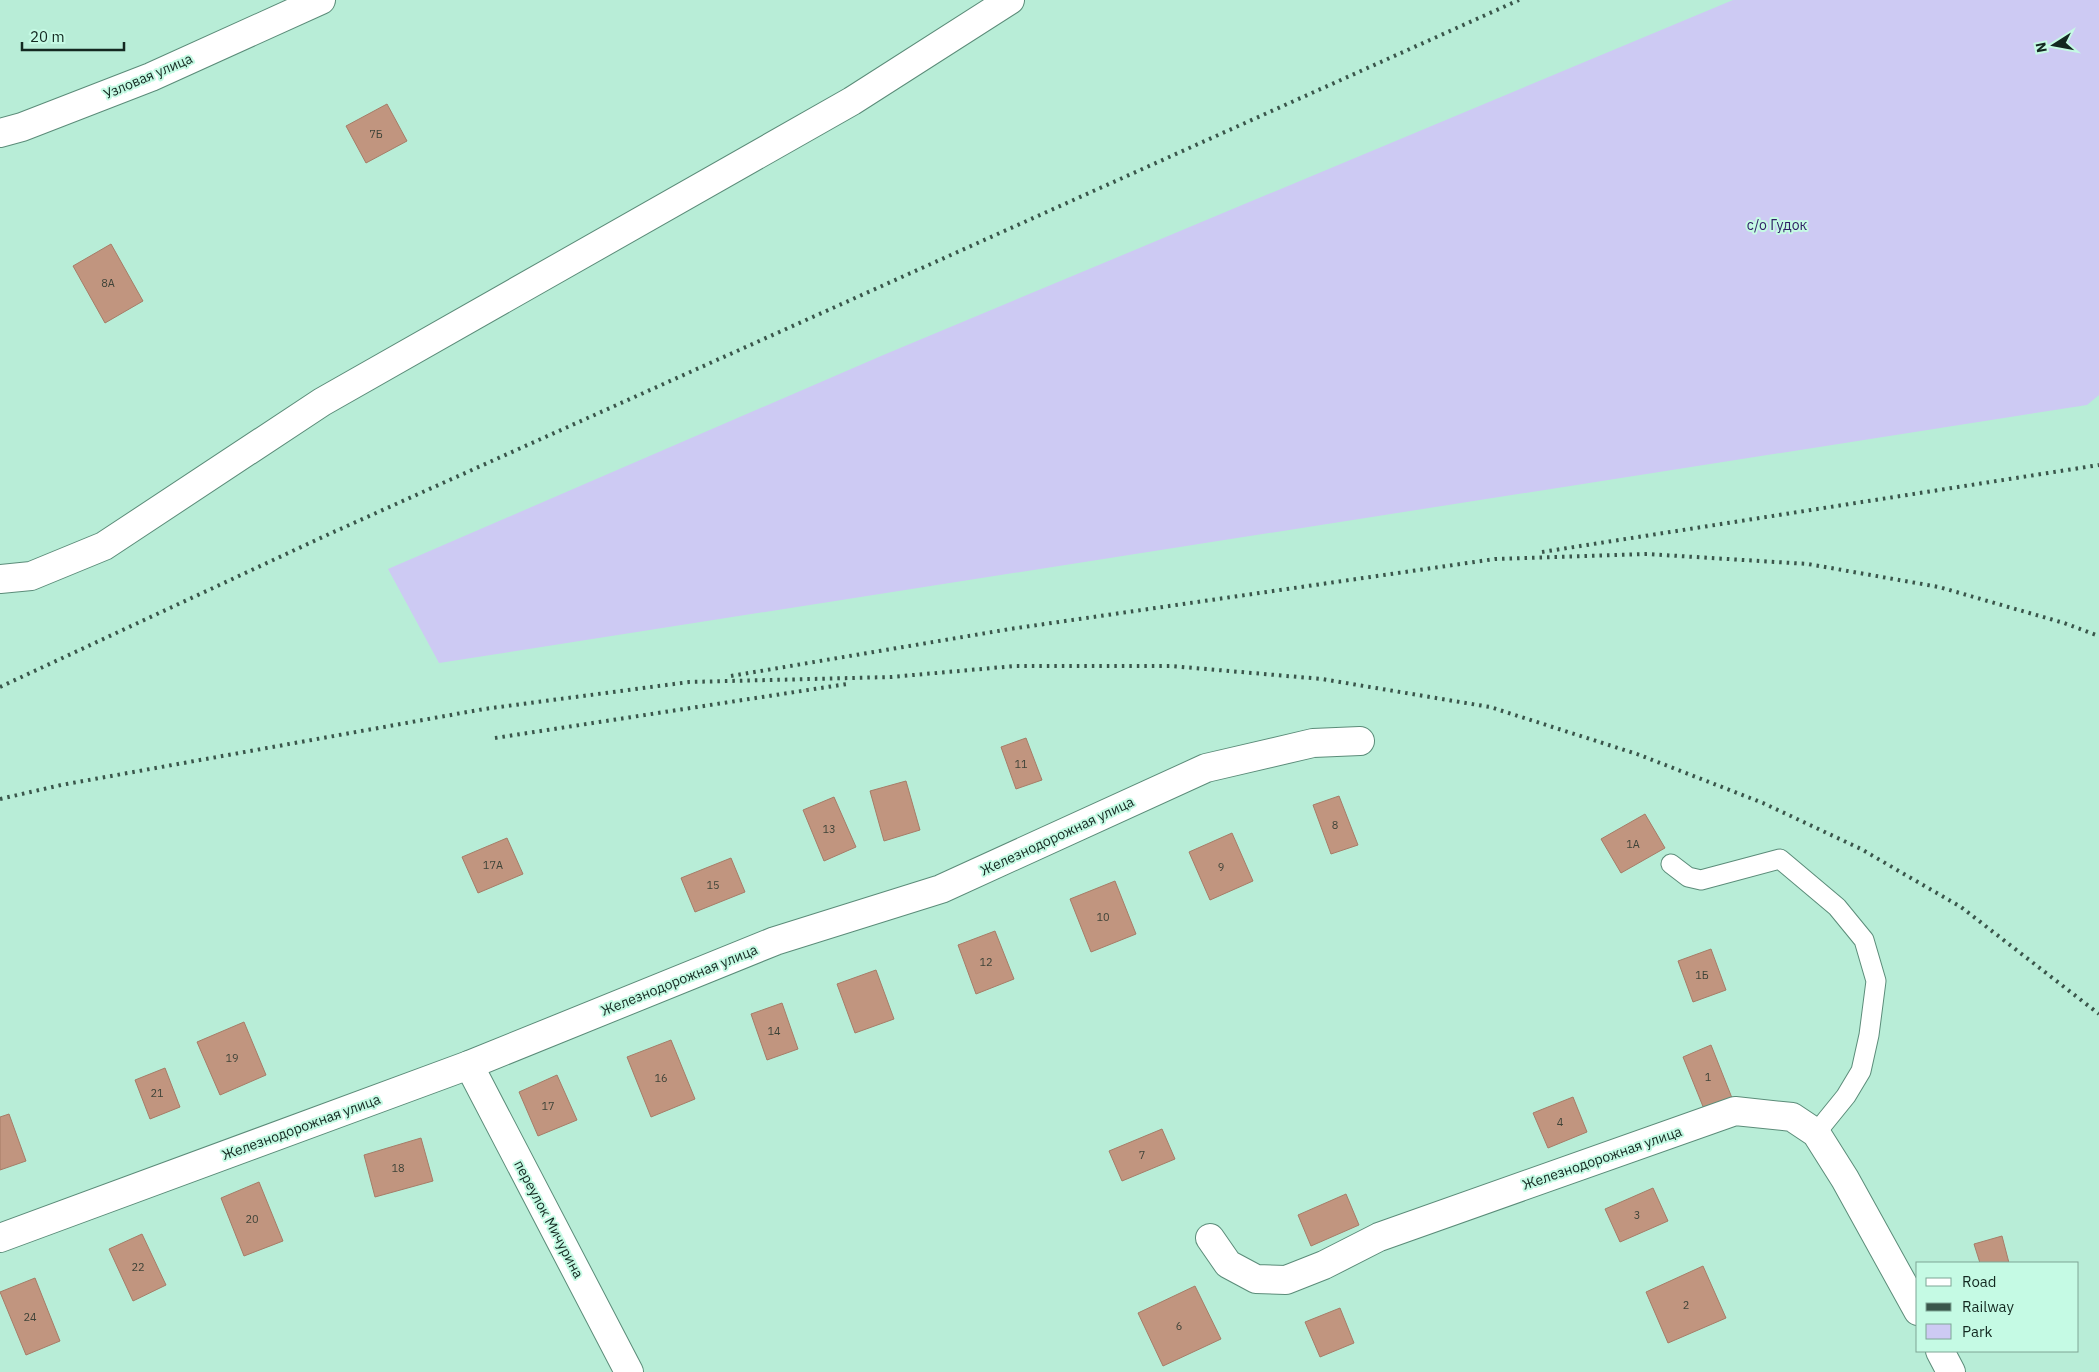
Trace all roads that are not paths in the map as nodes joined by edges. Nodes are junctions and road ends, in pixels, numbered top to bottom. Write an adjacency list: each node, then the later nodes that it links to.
1 (321, 0): 3 (street, Узловая улица)
2 (1010, 0): 4 (street)
3 (0, 132)
4 (0, 579)
5 (1360, 741): 7 (street, Железнодорожная улица)
6 (1671, 864): 8 (lane)
7 (469, 1065): 9 (street, Железнодорожная улица); 13 (street, переулок Мичурина)
8 (1816, 1133): 10 (street, Железнодорожная улица); 11 (street, Железнодорожная улица)
9 (0, 1238)
10 (1210, 1238)
11 (1916, 1307)
12 (1941, 1352): 14 (street)
13 (629, 1372)
14 (1951, 1372)

